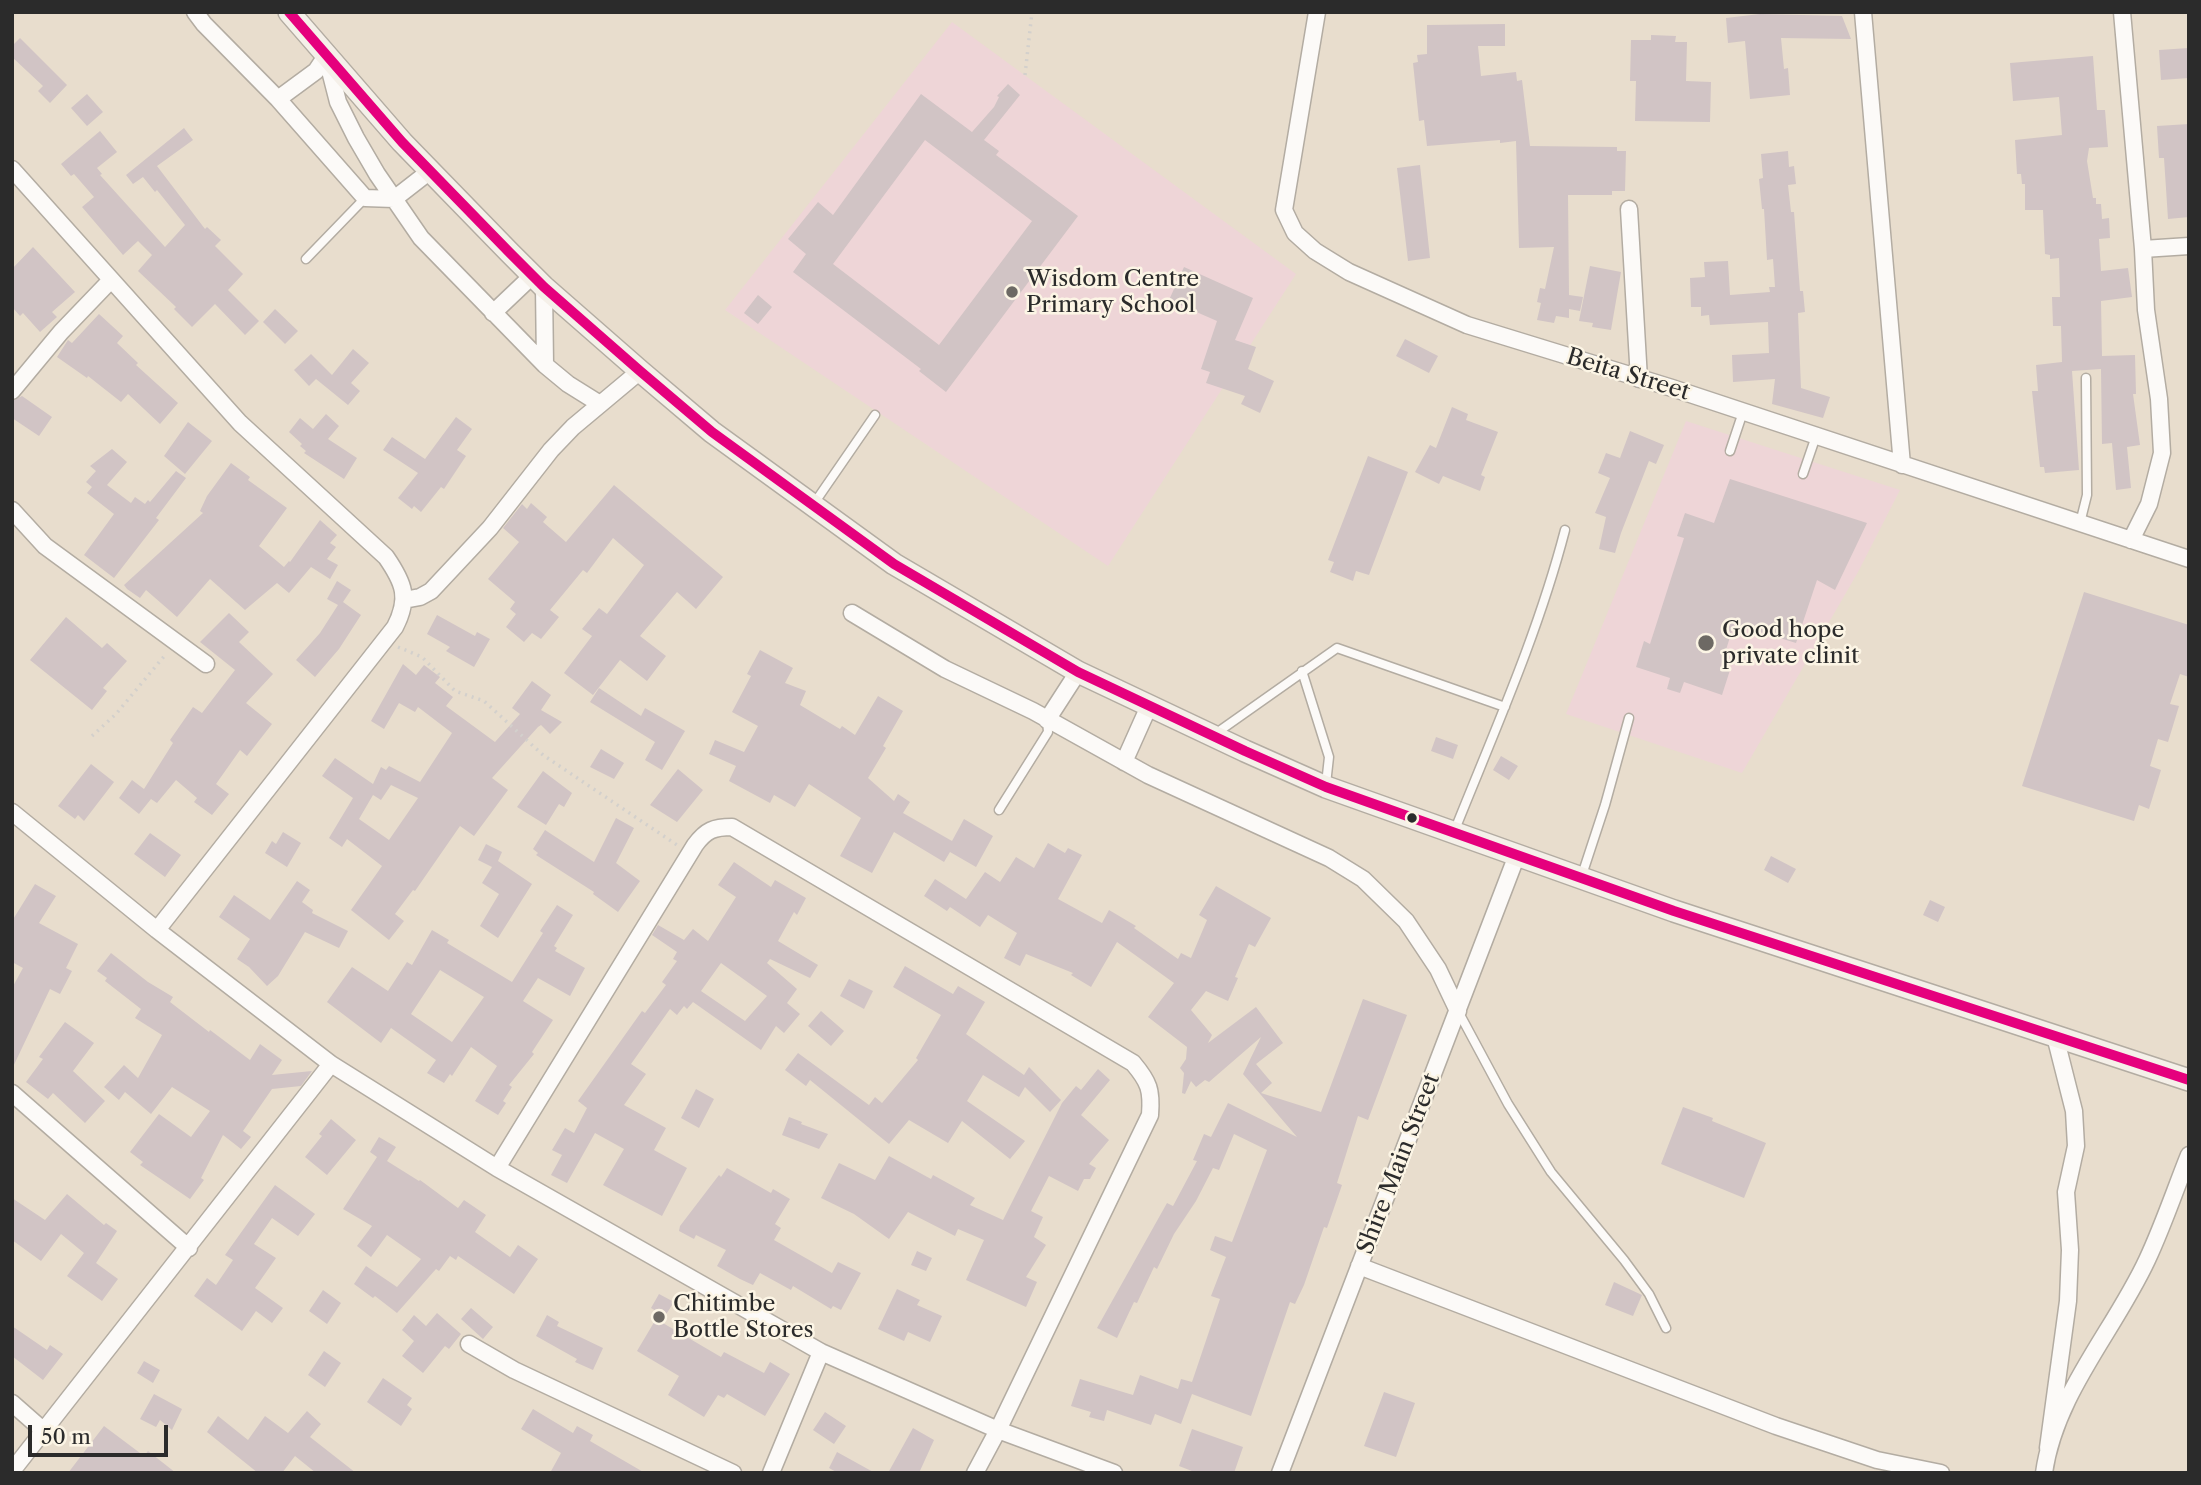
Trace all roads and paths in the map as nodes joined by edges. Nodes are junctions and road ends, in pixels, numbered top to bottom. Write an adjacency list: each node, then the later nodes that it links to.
1 (195, 12): 9 (street)
2 (289, 12): 7 (main road)
3 (1032, 12): 8 (path)
4 (1317, 12): 24 (street, Beita Street)
5 (1863, 12): 31 (street)
6 (2122, 12): 16 (street)
7 (326, 56): 9 (street); 11 (main road); 13 (street)
8 (1025, 75)
9 (278, 99): 12 (street)
10 (12, 169): 18 (street)
11 (430, 170): 13 (street); 19 (main road)
12 (365, 198): 13 (street); 17 (lane)
13 (394, 199): 20 (street)
14 (1629, 209): 24 (street)
15 (2189, 246): 16 (street)
16 (2143, 249): 37 (street)
17 (306, 259)
18 (110, 281): 25 (street); 39 (street)
19 (538, 282): 20 (street); 21 (street); 22 (main road)
20 (493, 313): 21 (street)
21 (545, 365): 26 (street)
22 (640, 372): 26 (street); 33 (main road)
23 (2086, 378): 35 (lane)
24 (1639, 379): 27 (street, Beita Street)
25 (12, 391)
26 (600, 404): 39 (street)
27 (1743, 412): 29 (street, Beita Street); 30 (lane)
28 (875, 415): 33 (lane)
29 (1816, 436): 31 (street, Beita Street); 32 (lane)
30 (1730, 451)
31 (1902, 465): 35 (street, Beita Street)
32 (1803, 474)
33 (813, 505): 45 (main road)
34 (12, 510): 41 (street)
35 (2080, 523): 37 (street, Beita Street)
36 (1565, 530): 47 (lane)
37 (2130, 541): 38 (street, Beita Street)
38 (2189, 559)
39 (404, 600): 42 (street)
40 (852, 613): 49 (street)
41 (177, 642): 43 (street); 50 (path)
42 (383, 643): 57 (path); 60 (street)
43 (206, 664)
44 (1302, 671): 47 (lane); 51 (lane); 53 (lane)
45 (1078, 672): 46 (main road); 49 (street)
46 (1149, 706): 51 (main road); 52 (street)
47 (1505, 707): 56 (lane)
48 (1629, 718): 59 (lane)
49 (1047, 720): 52 (street); 54 (lane)
50 (92, 736)
51 (1213, 736): 53 (main road)
52 (1124, 762): 61 (street)
53 (1326, 787): 56 (main road)
54 (999, 810)
55 (12, 812): 60 (street)
56 (1454, 832): 58 (main road)
57 (689, 853): 67 (street); 74 (street)
58 (1517, 855): 59 (main road); 61 (street, Shire Main Street)
59 (1581, 878): 62 (main road)
60 (157, 930): 63 (street)
61 (1458, 1011): 69 (street, Shire Main Street); 70 (lane)
62 (2055, 1037): 64 (main road); 76 (street)
63 (331, 1064): 67 (street); 68 (street)
64 (2189, 1080)
65 (12, 1093): 68 (street)
66 (2189, 1155): 76 (street)
67 (497, 1168): 72 (street)
68 (189, 1248): 75 (street)
69 (1360, 1266): 82 (street, Shire Main Street); 83 (street)
70 (1666, 1328)
71 (469, 1344): 78 (street)
72 (821, 1352): 74 (street); 79 (street)
73 (12, 1403): 75 (street)
74 (998, 1430): 80 (street); 81 (street)
75 (45, 1432): 77 (street)
76 (2048, 1448): 84 (street)
77 (12, 1471)
78 (733, 1473)
79 (771, 1473)
80 (975, 1473)
81 (1114, 1473)
82 (1280, 1473)
83 (1941, 1473)
84 (2044, 1473)

